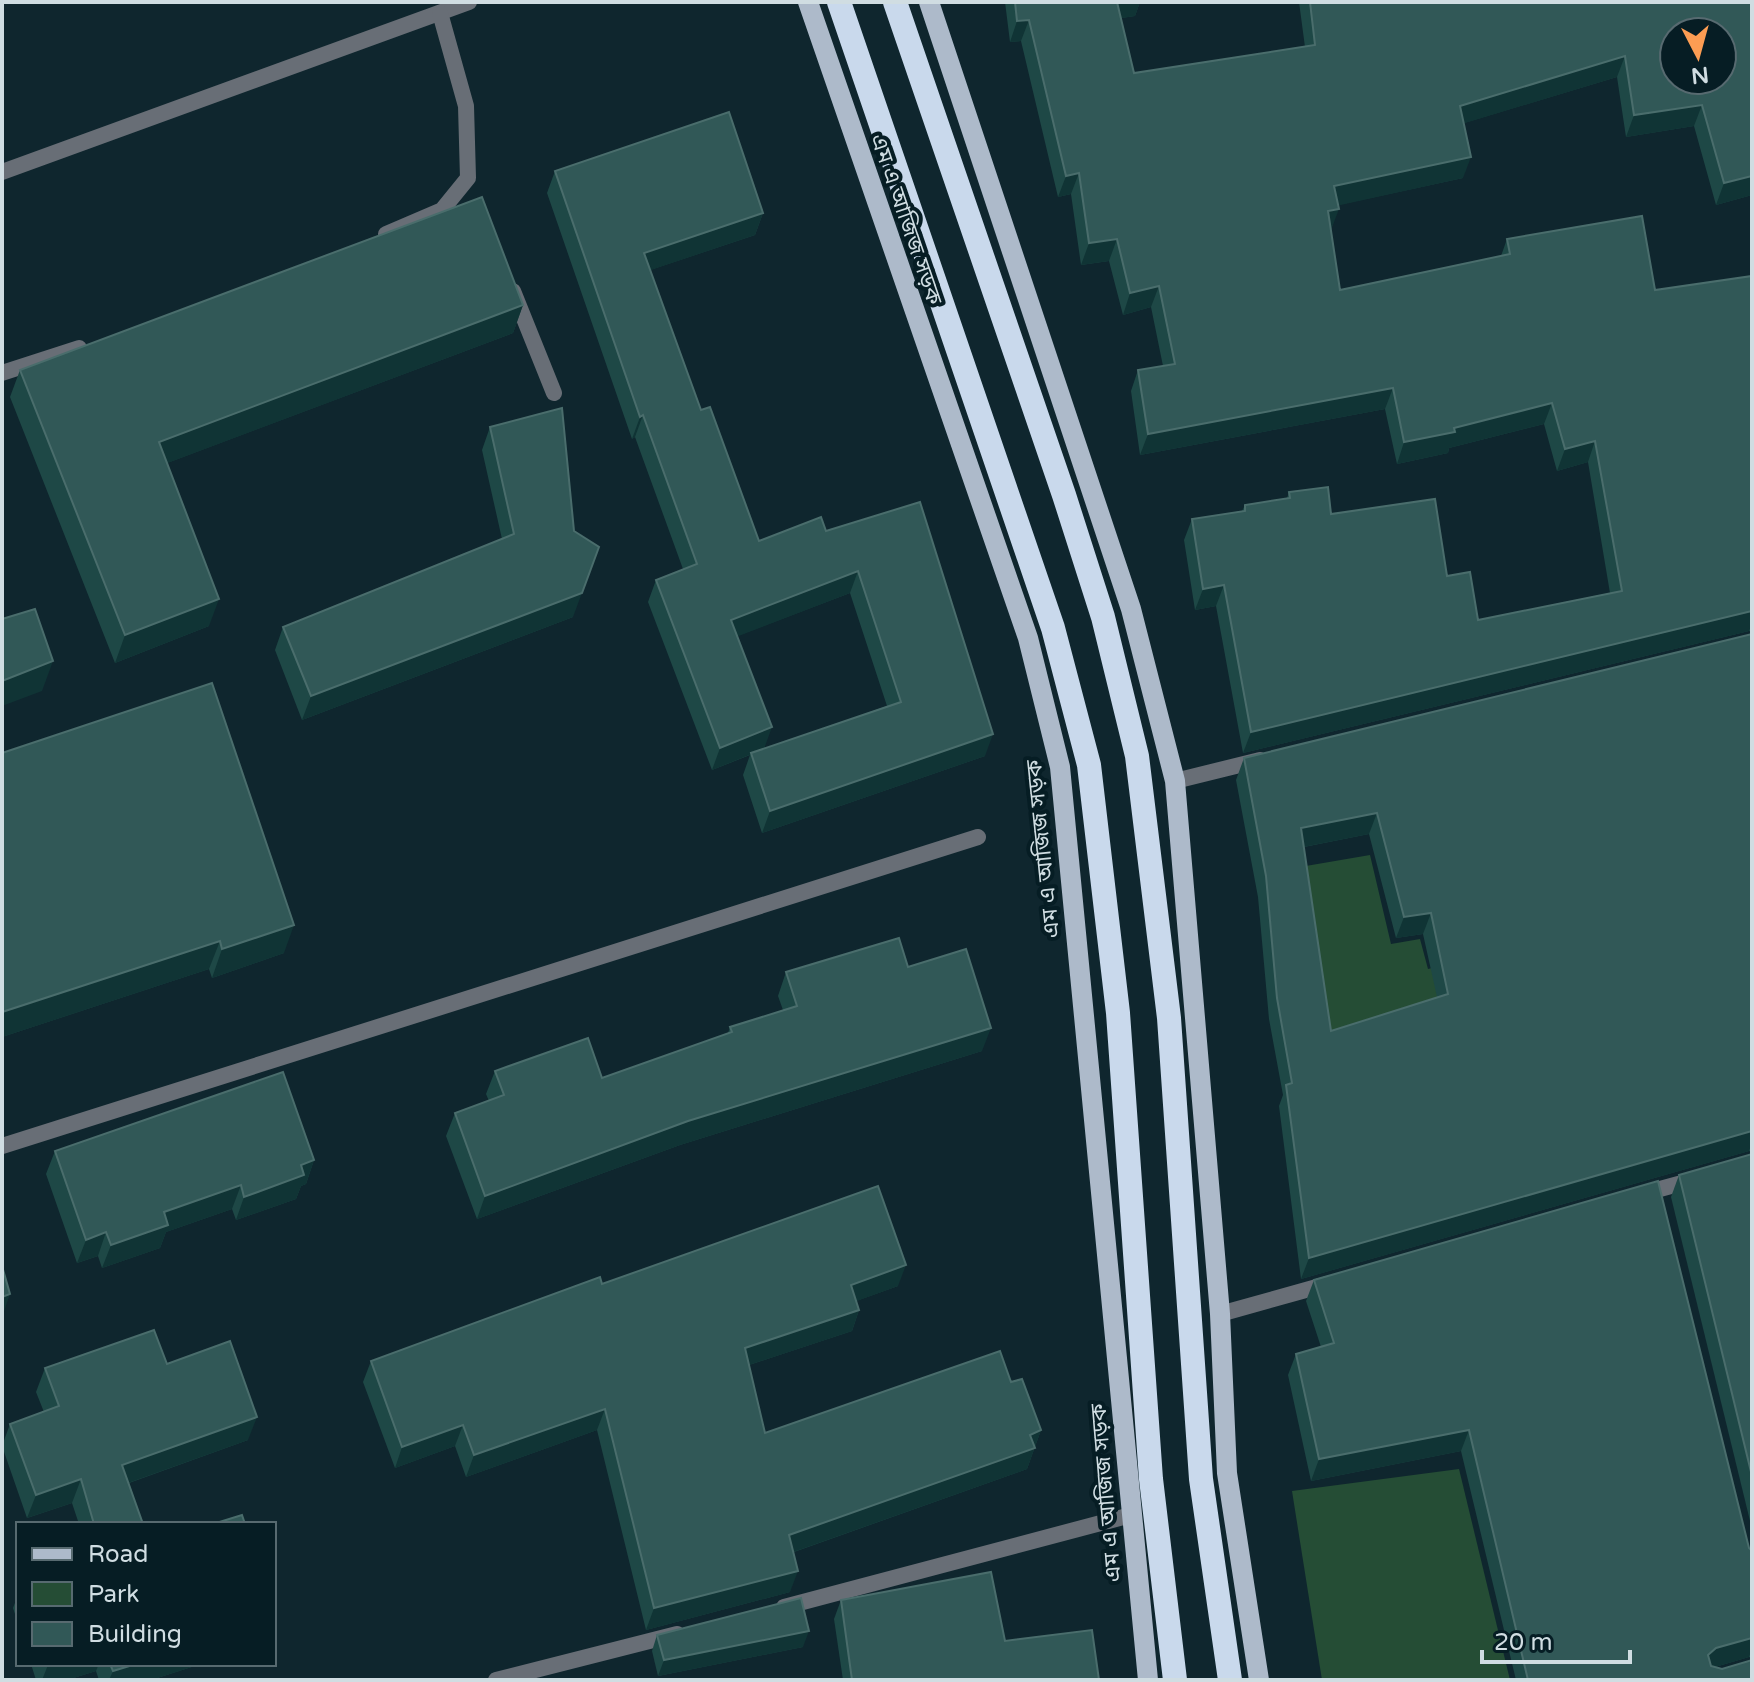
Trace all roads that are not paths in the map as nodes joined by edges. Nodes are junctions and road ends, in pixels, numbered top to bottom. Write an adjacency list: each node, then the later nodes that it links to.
1 (469, 2): 6 (street)
2 (808, 2): 21 (main road, এম এ আজিজ সড়ক)
3 (839, 2): 26 (highway)
4 (895, 2): 27 (highway)
5 (929, 2): 14 (main road)
6 (440, 13): 7 (street); 8 (street)
7 (2, 172)
8 (374, 238)
9 (508, 278): 12 (street)
10 (90, 344): 11 (street)
11 (2, 373)
12 (554, 393)
13 (1281, 755): 14 (street)
14 (1175, 781): 20 (main road)
15 (978, 837): 16 (street)
16 (2, 1146)
17 (1712, 1174): 18 (street)
18 (1628, 1198)
19 (1341, 1280): 20 (street)
20 (1220, 1314): 28 (main road)
21 (1131, 1515): 22 (street); 25 (main road, এম এ আজিজ সড়ক)
22 (771, 1610)
23 (695, 1629): 24 (street)
24 (496, 1680)
25 (1148, 1680)
26 (1175, 1680)
27 (1230, 1680)
28 (1259, 1680)

